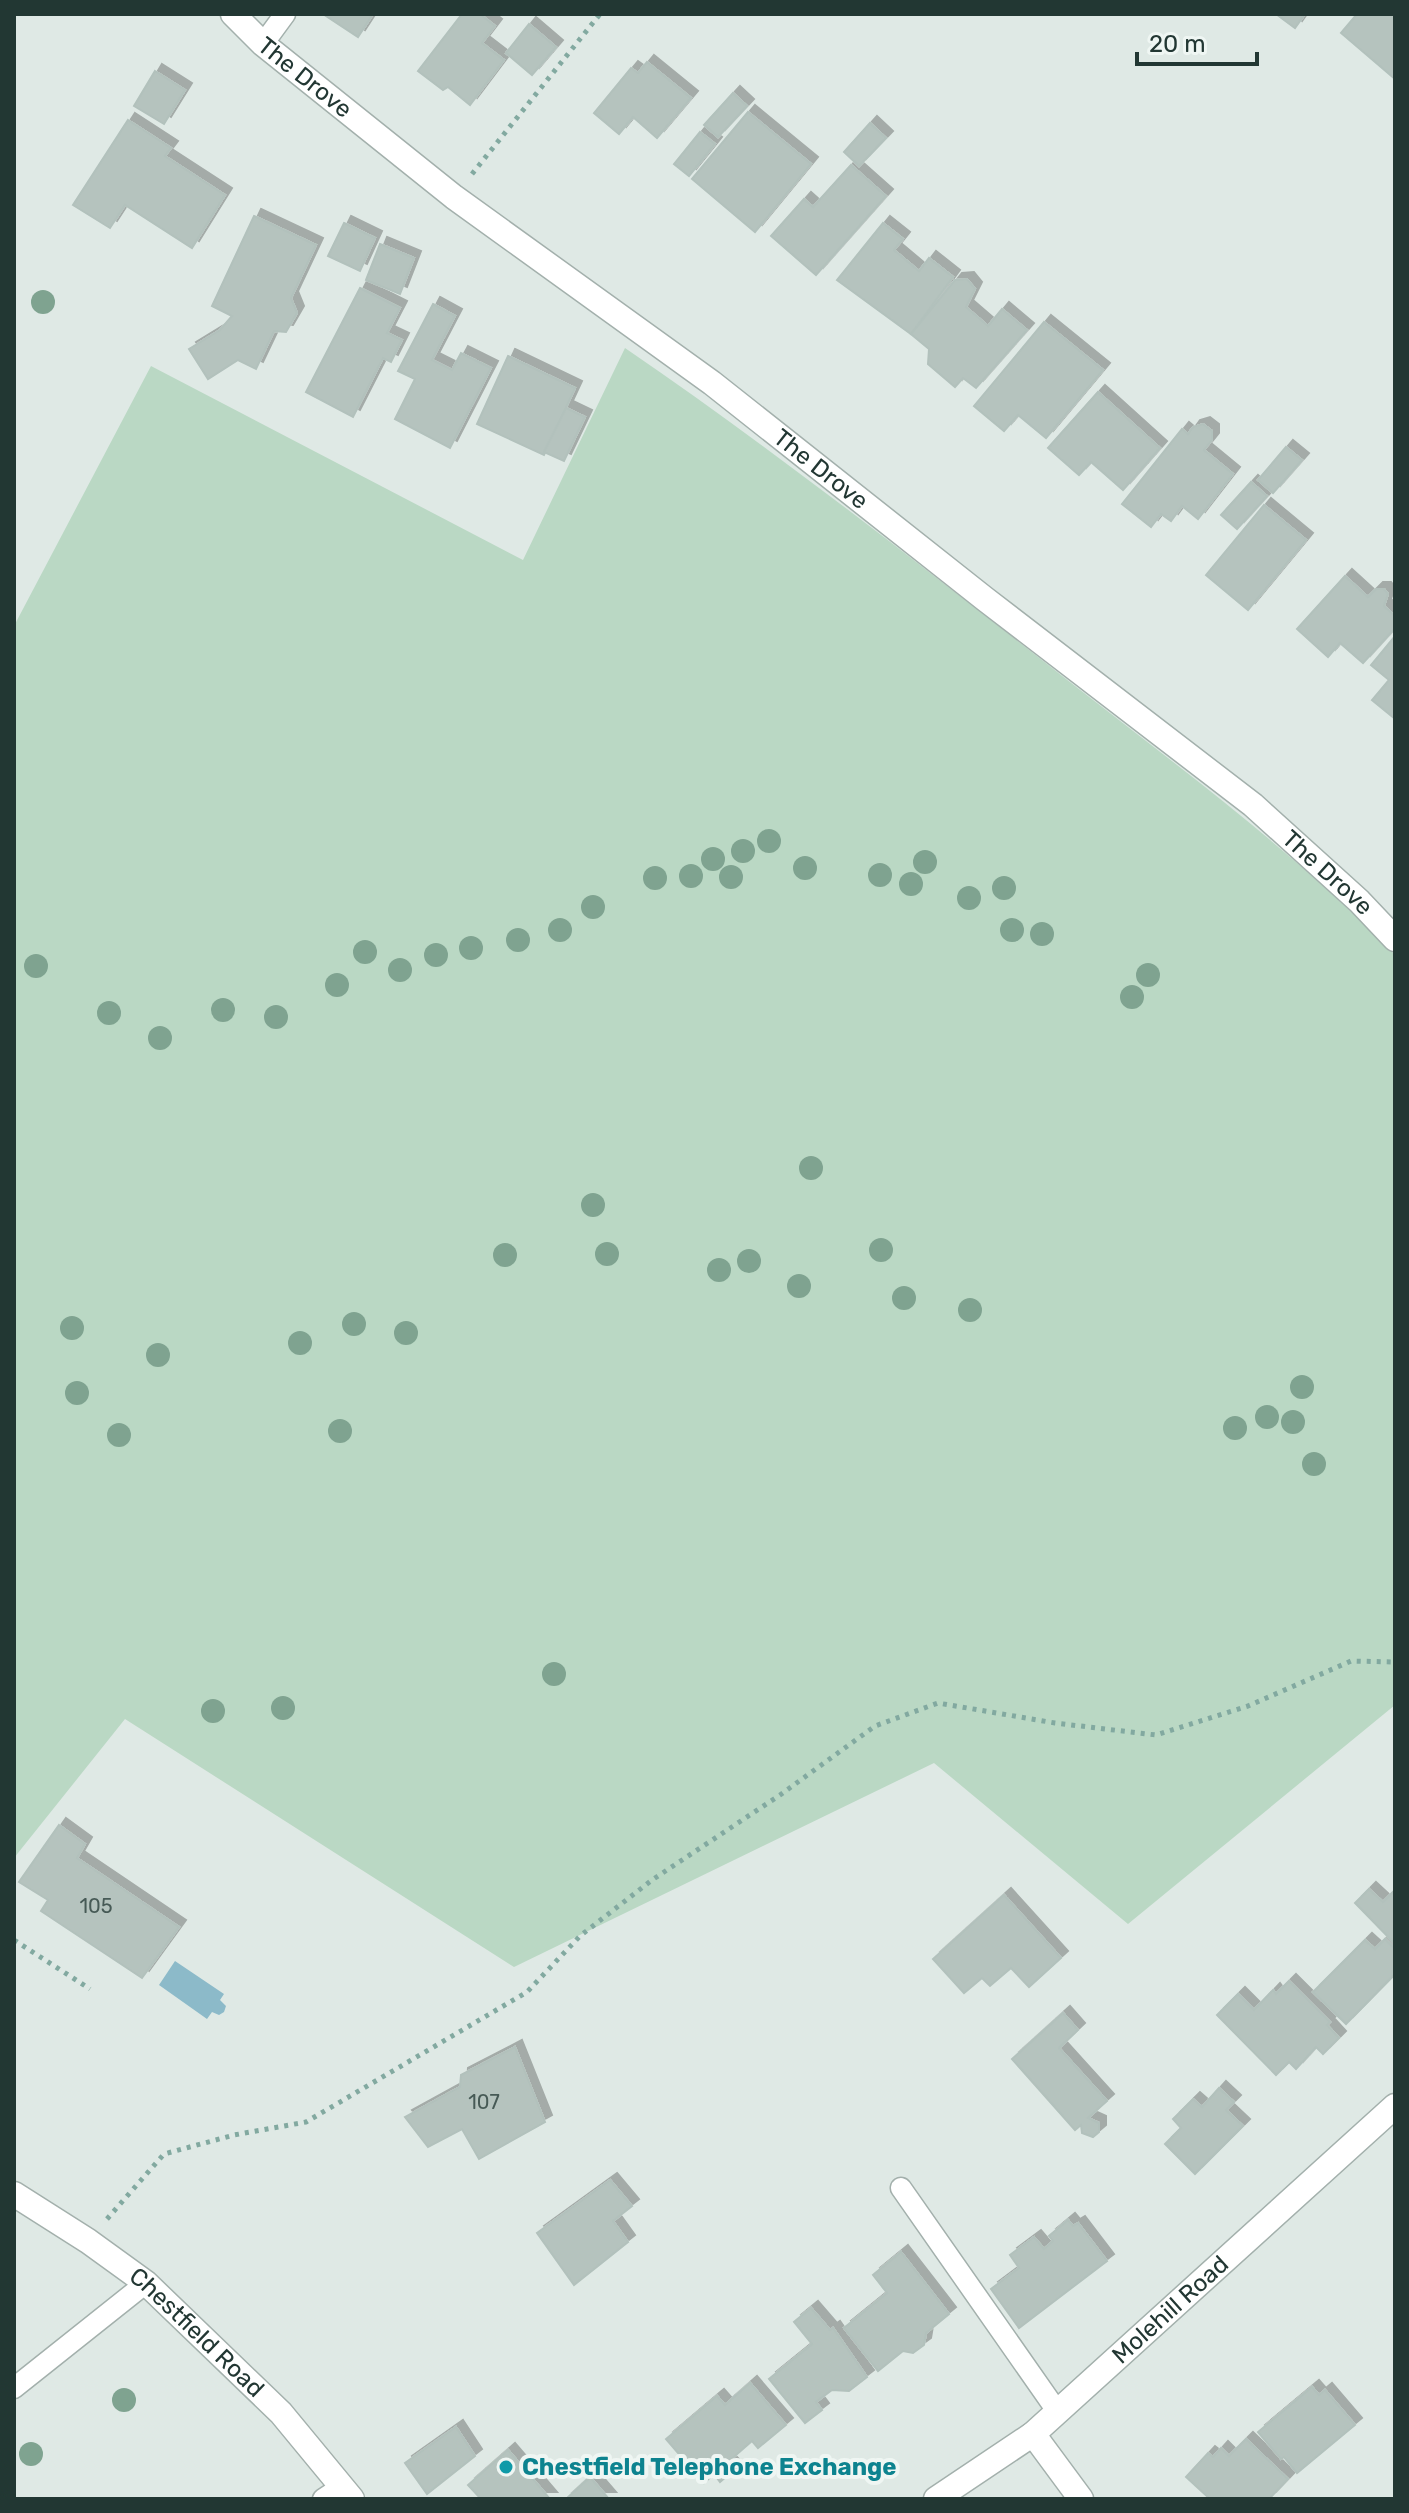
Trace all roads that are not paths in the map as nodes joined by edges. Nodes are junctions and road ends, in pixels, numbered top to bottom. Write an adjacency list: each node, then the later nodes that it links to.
1 (233, 14): 3 (street, The Drove)
2 (285, 14): 3 (lane)
3 (263, 44): 4 (street, The Drove)
4 (1395, 939)
5 (1395, 2106): 10 (street, Molehill Road)
6 (901, 2188): 10 (lane)
7 (14, 2194): 8 (street, Chestfield Road)
8 (146, 2283): 9 (lane); 12 (street, Chestfield Road)
9 (14, 2388)
10 (1057, 2411): 11 (street, Molehill Road)
11 (1033, 2434): 13 (street, Molehill Road); 14 (street)
12 (338, 2495)
13 (936, 2499)
14 (1081, 2499)

